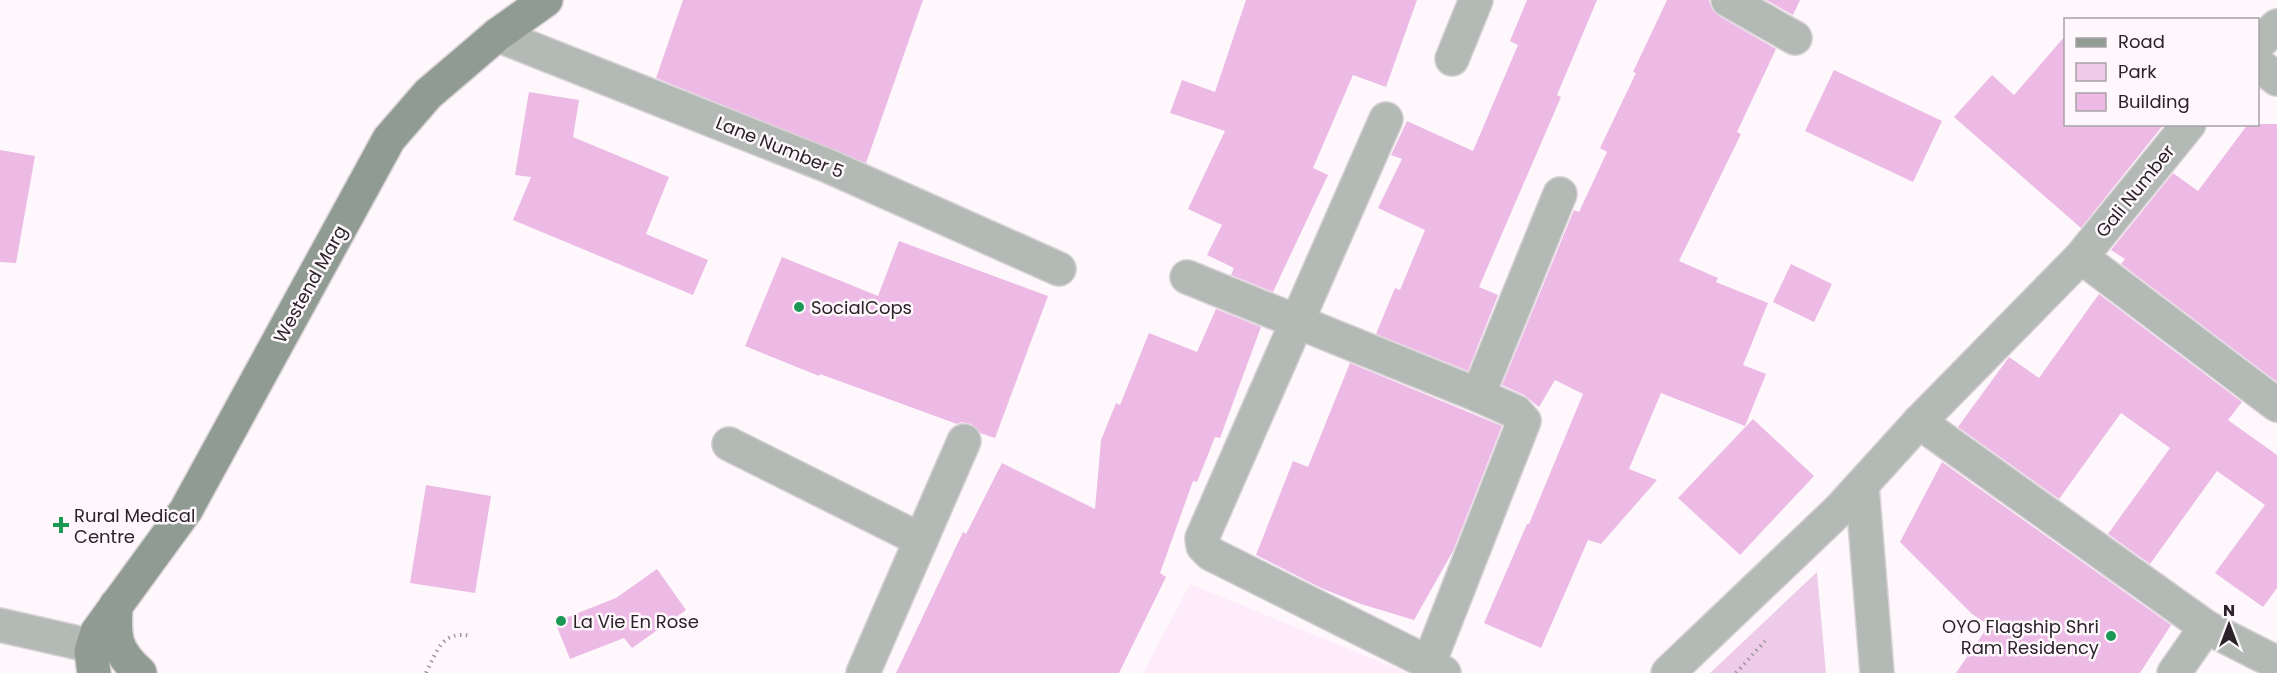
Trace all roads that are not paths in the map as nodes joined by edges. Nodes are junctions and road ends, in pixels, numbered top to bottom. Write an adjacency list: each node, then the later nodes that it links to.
1 (546, 0): 5 (street, Westend Marg)
2 (1476, 0): 8 (street)
3 (1728, 0): 6 (street)
4 (2277, 26): 7 (street)
5 (498, 35): 15 (street, Lane Number 5); 25 (street, Westend Marg)
6 (1795, 38)
7 (2259, 43)
8 (1452, 59)
9 (2259, 65): 10 (street)
10 (2277, 79)
11 (1386, 119): 17 (street)
12 (2187, 126): 14 (street, Gali Number)
13 (1560, 194): 18 (street)
14 (2081, 257): 19 (street); 20 (street, Gali Number)
15 (1059, 269)
16 (1187, 278): 17 (street)
17 (1296, 322): 18 (street); 30 (street)
18 (1478, 395): 30 (street)
19 (2277, 405)
20 (1919, 422): 23 (street, Gali Number); 27 (street)
21 (964, 441): 24 (street)
22 (729, 444): 24 (street)
23 (1862, 485): 33 (street, Gali Number); 34 (street)
24 (921, 540): 32 (street)
25 (116, 605): 28 (street, Westend Marg); 31 (street)
26 (0, 626): 28 (street)
27 (2206, 627): 29 (street); 35 (street)
28 (93, 660)
29 (2277, 663)
30 (1436, 668)
31 (140, 673)
32 (863, 673)
33 (1668, 673)
34 (1877, 673)
35 (2174, 673)

